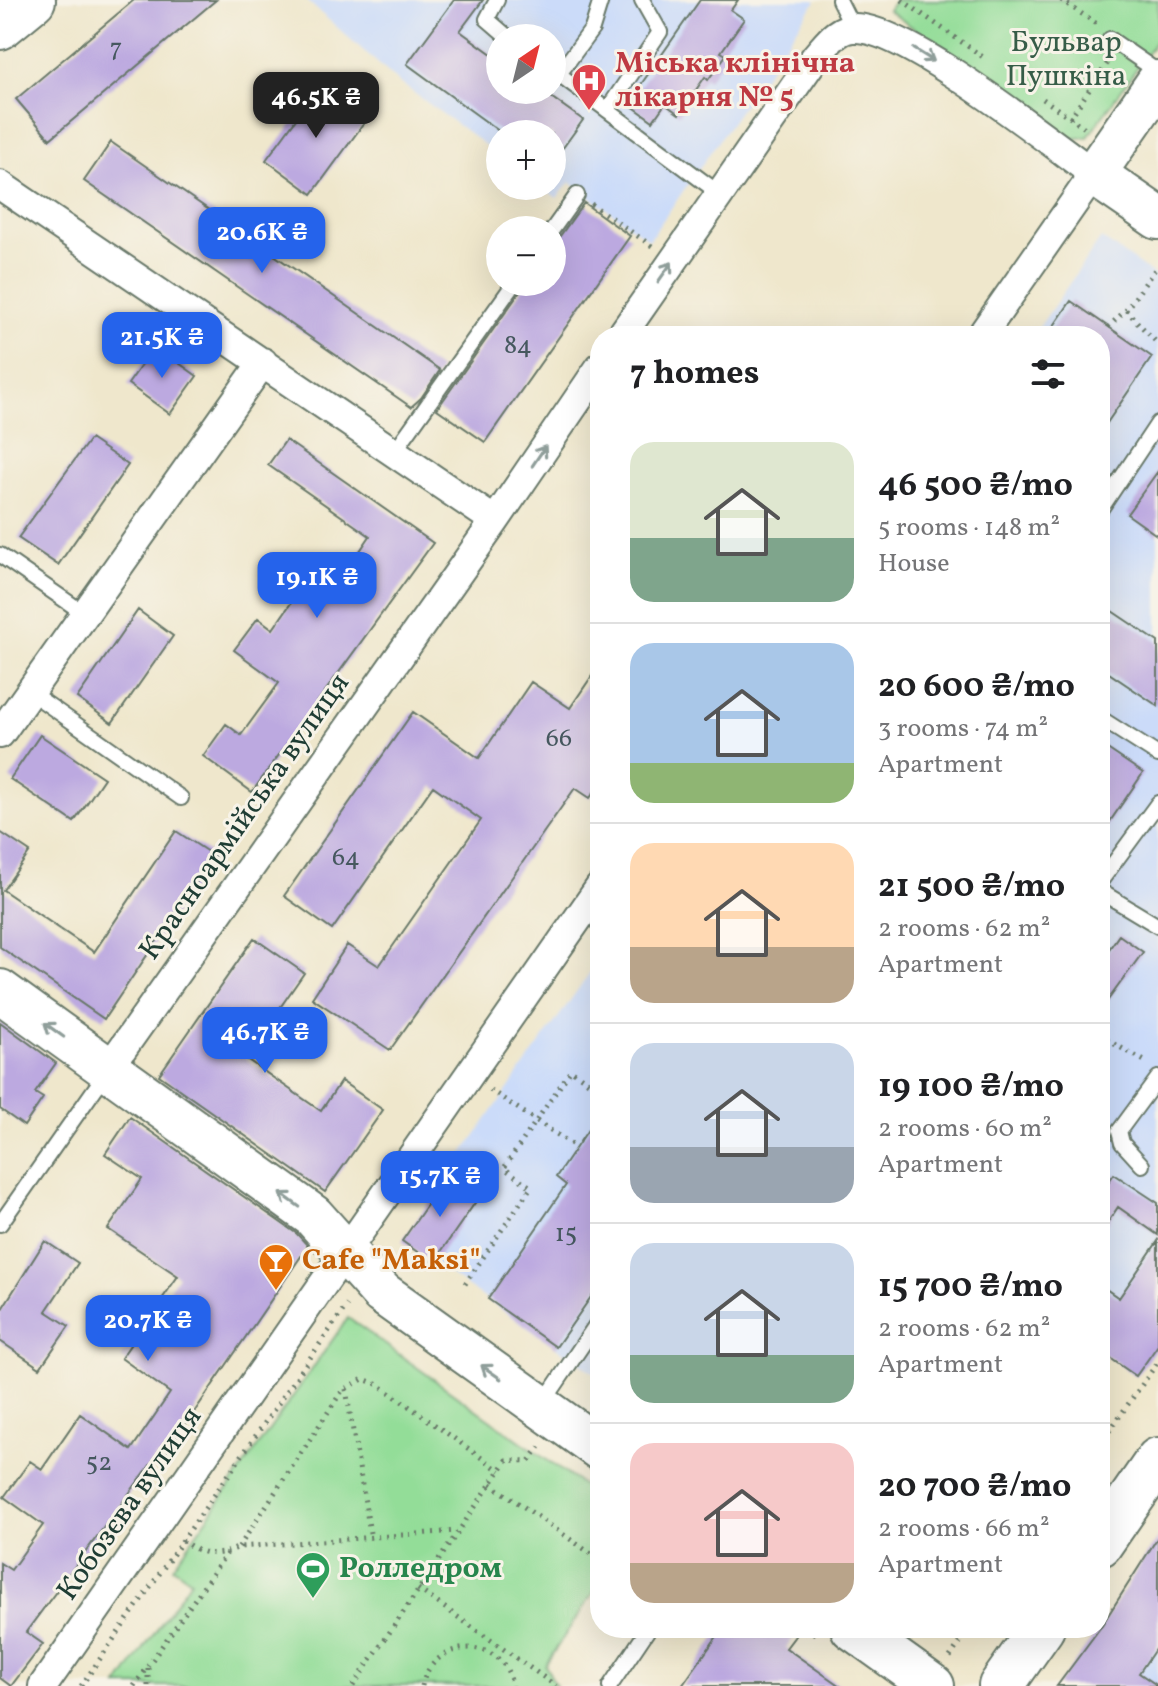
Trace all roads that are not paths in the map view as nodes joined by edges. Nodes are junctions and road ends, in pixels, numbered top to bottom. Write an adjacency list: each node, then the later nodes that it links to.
1 (33, 0): 7 (main road)
2 (497, 0): 6 (lane)
3 (601, 0): 10 (lane)
4 (642, 0): 14 (lane)
5 (839, 0): 8 (lane)
6 (493, 24)
7 (0, 27)
8 (853, 28): 15 (street, one-way to 15); 17 (street)
9 (1110, 39): 11 (lane)
10 (566, 60)
11 (1158, 72)
12 (566, 79): 14 (lane)
13 (1158, 82): 15 (street)
14 (607, 110): 17 (lane)
15 (1094, 174): 20 (street); 23 (street)
16 (0, 185): 24 (street)
17 (720, 194): 22 (street, one-way to 17)
18 (577, 195): 19 (lane)
19 (562, 216)
20 (1158, 218)
21 (505, 296): 27 (lane)
22 (628, 326)
23 (988, 326)
24 (263, 362): 27 (street); 31 (street)
25 (590, 382): 29 (street, Красноармійська вулиця, one-way to 25)
26 (1158, 423): 28 (lane)
27 (394, 452): 29 (street)
28 (1110, 495)
29 (495, 521): 43 (street, Красноармійська вулиця)
30 (0, 555): 31 (lane)
31 (85, 614): 32 (street)
32 (30, 692): 34 (street); 36 (lane)
33 (1110, 724): 35 (lane)
34 (0, 734)
35 (1158, 755)
36 (181, 798)
37 (1158, 803): 38 (lane)
38 (1110, 868)
39 (1110, 897): 41 (lane)
40 (590, 901): 47 (street, Кобозєва вулиця)
41 (1158, 926)
42 (0, 991): 43 (street, one-way to 42)
43 (108, 1069): 46 (lane); 47 (street, one-way to 43)
44 (1158, 1078): 45 (lane)
45 (1142, 1165)
46 (0, 1224)
47 (347, 1252): 49 (street, one-way to 47); 57 (street, Кобозєва вулиця)
48 (590, 1337): 49 (lane)
49 (542, 1425): 50 (street)
50 (590, 1445)
51 (1158, 1460): 52 (main road)
52 (1110, 1530)
53 (642, 1638): 58 (lane)
54 (870, 1638): 56 (street)
55 (1035, 1638): 59 (main road)
56 (938, 1676)
57 (43, 1686)
58 (610, 1686)
59 (1001, 1686)

